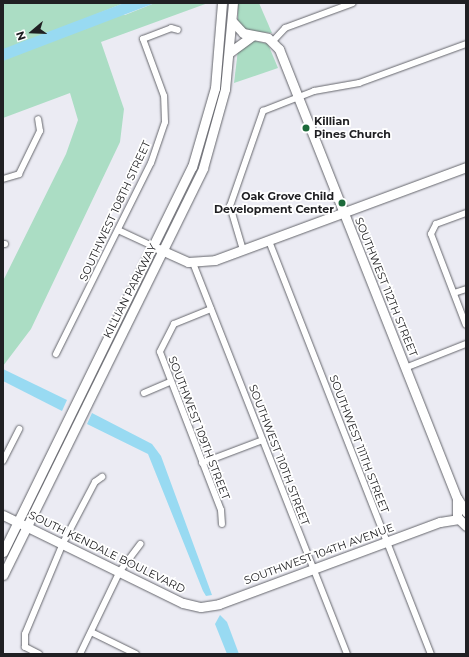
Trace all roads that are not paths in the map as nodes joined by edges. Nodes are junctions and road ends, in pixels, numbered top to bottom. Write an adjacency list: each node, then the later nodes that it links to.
1 (222, 3): 18 (street, KILLIAN PARKWAY)
2 (233, 3): 4 (street, KILLIAN PARKWAY)
3 (353, 3): 7 (street)
4 (232, 21): 6 (street); 9 (street, KILLIAN PARKWAY)
5 (178, 30): 16 (street, SOUTHWEST 108TH STREET)
6 (252, 36): 7 (street); 9 (street)
7 (273, 40): 10 (street, SOUTHWEST 112TH STREET)
8 (466, 44): 10 (street)
9 (230, 52): 20 (street, KILLIAN PARKWAY)
10 (298, 97): 15 (street, SOUTHWEST 112TH STREET); 19 (street)
11 (38, 119): 13 (street)
12 (466, 167): 15 (street)
13 (3, 179)
14 (466, 213): 23 (street)
15 (344, 214): 17 (street); 28 (street, SOUTHWEST 112TH STREET)
16 (118, 230): 18 (street); 27 (street, SOUTHWEST 108TH STREET)
17 (269, 241): 19 (street); 41 (street, SOUTHWEST 111TH STREET)
18 (154, 247): 20 (street); 38 (street, KILLIAN PARKWAY)
19 (243, 250): 21 (street)
20 (163, 252): 21 (street); 40 (street, KILLIAN PARKWAY)
21 (193, 263): 24 (street, SOUTHWEST 110TH STREET)
22 (466, 289): 23 (street)
23 (454, 294): 25 (street)
24 (211, 309): 29 (street, SOUTHWEST 109TH STREET); 32 (street, SOUTHWEST 110TH STREET)
25 (466, 325)
26 (466, 344): 28 (street)
27 (56, 354)
28 (405, 368): 37 (street, SOUTHWEST 112TH STREET)
29 (170, 382): 30 (street); 34 (street, SOUTHWEST 109TH STREET)
30 (144, 393)
31 (19, 429): 33 (street)
32 (263, 440): 34 (street); 45 (street, SOUTHWEST 110TH STREET)
33 (3, 461)
34 (202, 463): 39 (street, SOUTHWEST 109TH STREET)
35 (102, 477): 42 (street)
36 (3, 515): 38 (street, SOUTH KENDALE BOULEVARD)
37 (462, 516): 41 (street, SOUTHWEST 104TH AVENUE)
38 (18, 522): 40 (street, SOUTH KENDALE BOULEVARD); 44 (street, KILLIAN PARKWAY)
39 (222, 524)
40 (27, 526): 42 (street, SOUTH KENDALE BOULEVARD); 47 (street, KILLIAN PARKWAY)
41 (387, 542): 45 (street, SOUTHWEST 104TH AVENUE); 54 (street, SOUTHWEST 111TH STREET)
42 (63, 543): 46 (street, SOUTH KENDALE BOULEVARD); 50 (street)
43 (140, 544): 46 (street)
44 (3, 552)
45 (313, 569): 48 (street, SOUTHWEST 104TH AVENUE); 53 (street, SOUTHWEST 110TH STREET)
46 (120, 571): 48 (street, SOUTH KENDALE BOULEVARD); 49 (street)
47 (3, 575)
48 (201, 607)
49 (91, 632): 51 (street); 52 (street)
50 (39, 654)
51 (80, 654)
52 (136, 654)
53 (346, 654)
54 (432, 654)

